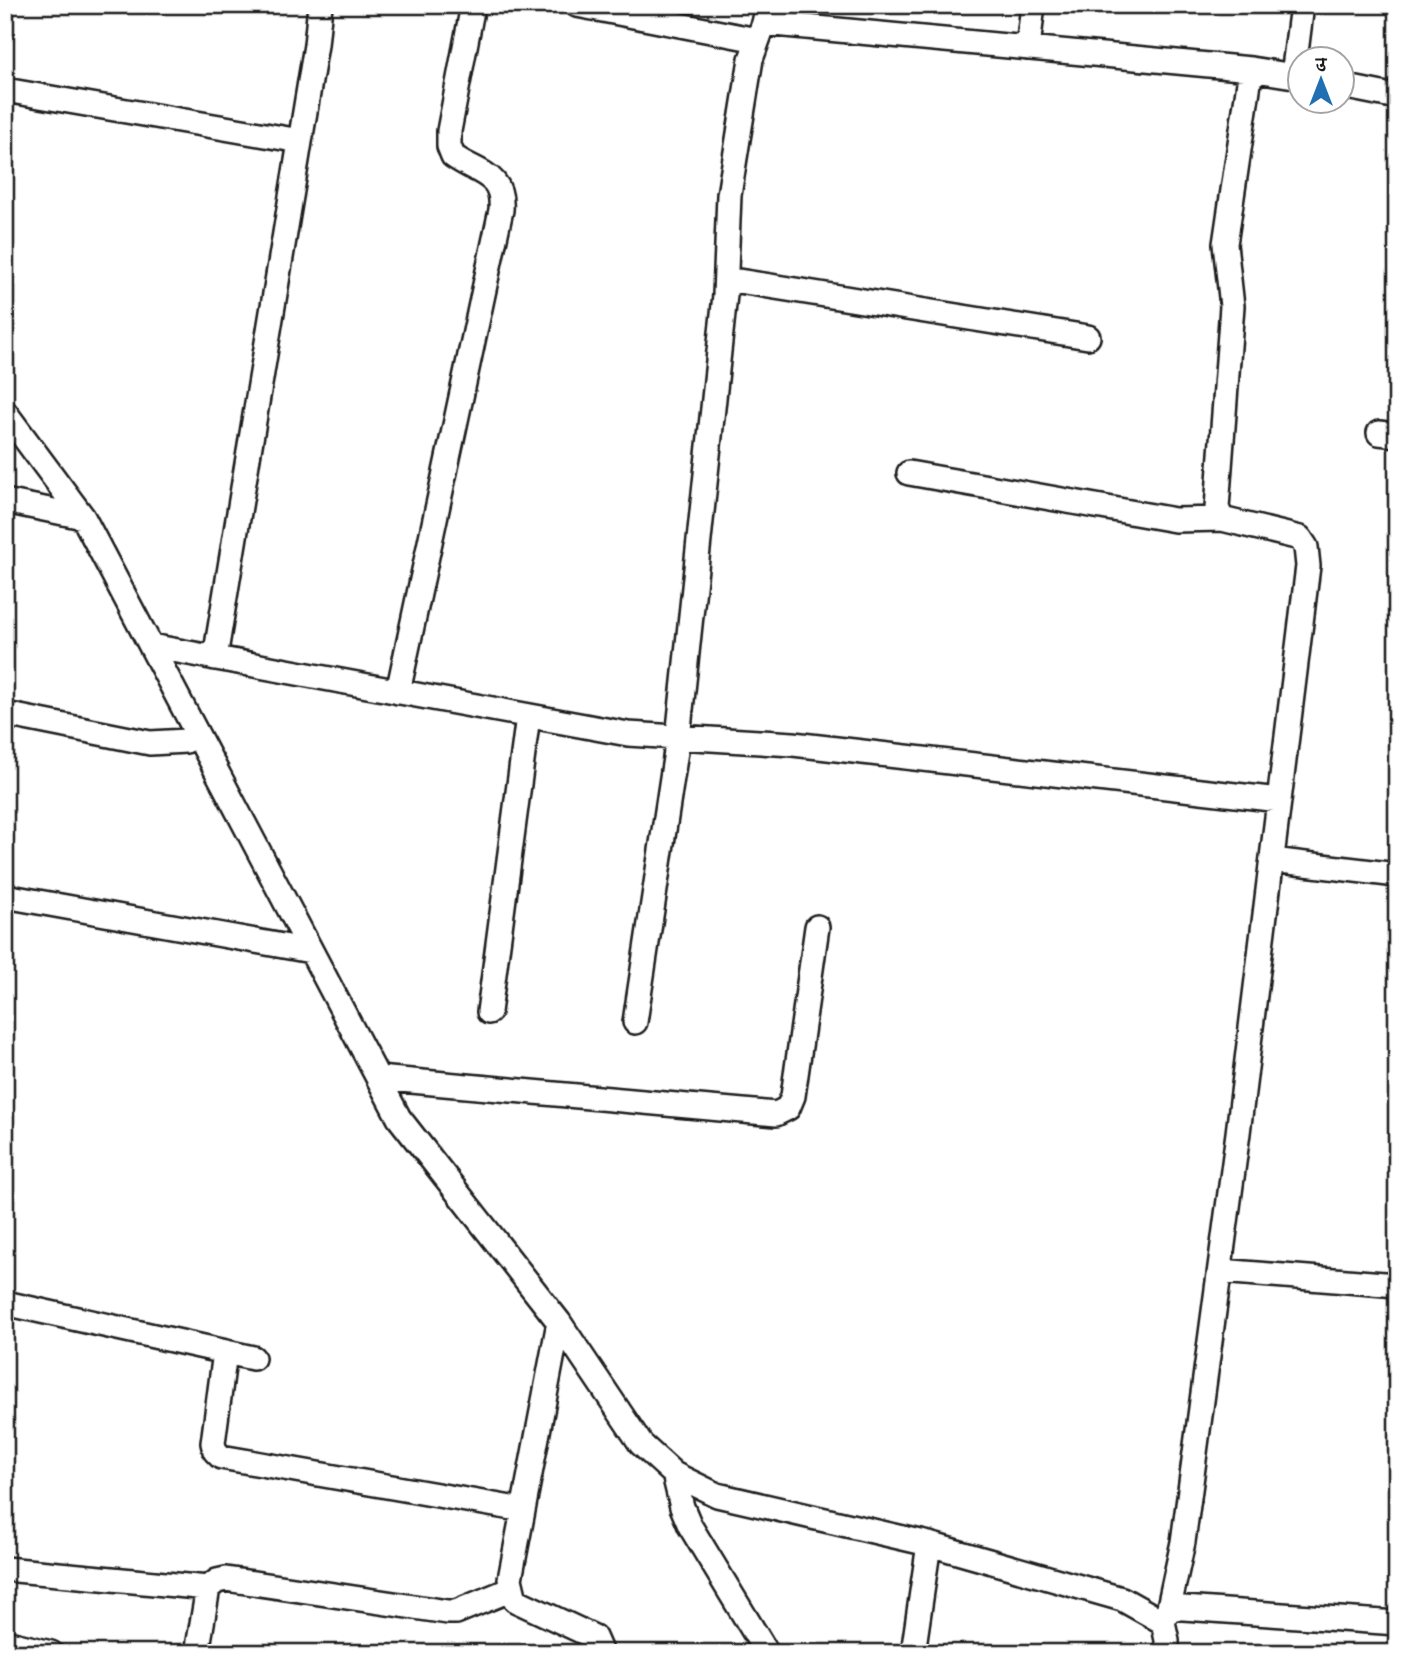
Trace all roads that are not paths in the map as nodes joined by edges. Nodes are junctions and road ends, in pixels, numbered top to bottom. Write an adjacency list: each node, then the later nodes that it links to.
1 (320, 5): 15 (street)
2 (473, 5): 25 (street)
3 (577, 5): 6 (street)
4 (1033, 5): 9 (street)
5 (1302, 5): 8 (street)
6 (617, 9): 7 (street)
7 (763, 23): 9 (street); 16 (street)
8 (1299, 46)
9 (1028, 48): 10 (street)
10 (1251, 69): 11 (street); 22 (street)
11 (1286, 75)
12 (1356, 89): 14 (street)
13 (5, 90): 15 (street)
14 (1397, 97)
15 (300, 141): 24 (street)
16 (726, 279): 17 (street); 29 (street)
17 (1088, 337)
18 (5, 412): 21 (street)
19 (909, 473): 22 (street)
20 (5, 501): 21 (street)
21 (83, 517): 23 (street)
22 (1222, 519): 30 (street)
23 (150, 646): 24 (street); 28 (street)
24 (215, 657): 25 (street)
25 (398, 692): 27 (street)
26 (5, 714): 28 (street)
27 (528, 716): 29 (street); 36 (street)
28 (197, 734): 35 (street)
29 (678, 738): 30 (street); 37 (street)
30 (1279, 800): 31 (street)
31 (1272, 860): 32 (street); 39 (street)
32 (1397, 875)
33 (5, 896): 35 (street)
34 (817, 927): 38 (street)
35 (311, 951): 38 (street)
36 (489, 1012)
37 (635, 1022)
38 (378, 1078): 42 (street)
39 (1220, 1271): 40 (street); 51 (street)
40 (1397, 1285)
41 (5, 1303): 43 (street)
42 (559, 1322): 45 (street); 46 (street)
43 (225, 1352): 44 (street); 46 (street)
44 (253, 1358)
45 (674, 1474): 47 (street); 57 (street)
46 (523, 1510): 50 (street)
47 (929, 1544): 51 (street); 58 (street)
48 (5, 1569): 49 (street)
49 (208, 1588): 50 (street); 55 (street)
50 (512, 1589): 56 (street)
51 (1166, 1615): 52 (street); 59 (street)
52 (1397, 1623)
53 (5, 1642): 54 (street)
54 (51, 1653)
55 (197, 1653)
56 (601, 1653)
57 (767, 1653)
58 (913, 1653)
59 (1167, 1653)

